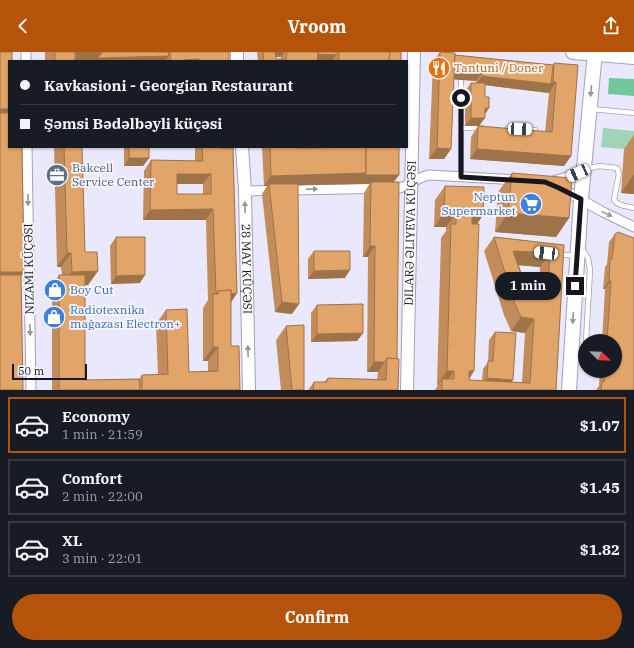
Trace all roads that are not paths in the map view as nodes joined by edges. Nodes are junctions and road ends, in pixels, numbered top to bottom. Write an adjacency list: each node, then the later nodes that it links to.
1 (414, 52): 17 (main road, DILARƏ ƏLIYEVA KÜÇƏSI)
2 (573, 52): 3 (main road)
3 (595, 53): 4 (main road); 6 (main road, one-way to 6)
4 (634, 57)
5 (461, 82): 8 (lane)
6 (590, 108): 7 (lane); 14 (main road)
7 (634, 113)
8 (461, 128): 9 (lane); 15 (lane)
9 (491, 129)
10 (498, 129): 11 (lane)
11 (535, 130)
12 (27, 148): 25 (street, NIZAMI KÜÇƏSI, one-way to 25)
13 (242, 148): 18 (main road, 28 MAY KÜÇƏSI)
14 (584, 170): 19 (main road); 19 (street); 20 (lane)
15 (461, 177): 16 (street); 17 (street)
16 (530, 181)
17 (412, 183): 18 (street, one-way to 17); 27 (main road, DILARƏ ƏLIYEVA KÜÇƏSI)
18 (245, 191): 26 (main road, 28 MAY KÜÇƏSI, one-way to 18)
19 (581, 199): 21 (street, one-way to 21); 22 (main road)
20 (634, 208)
21 (634, 227)
22 (578, 249): 23 (lane); 24 (lane); 28 (main road, one-way to 28)
23 (554, 253)
24 (586, 334)
25 (31, 390)
26 (249, 390)
27 (407, 390)
28 (569, 390)

